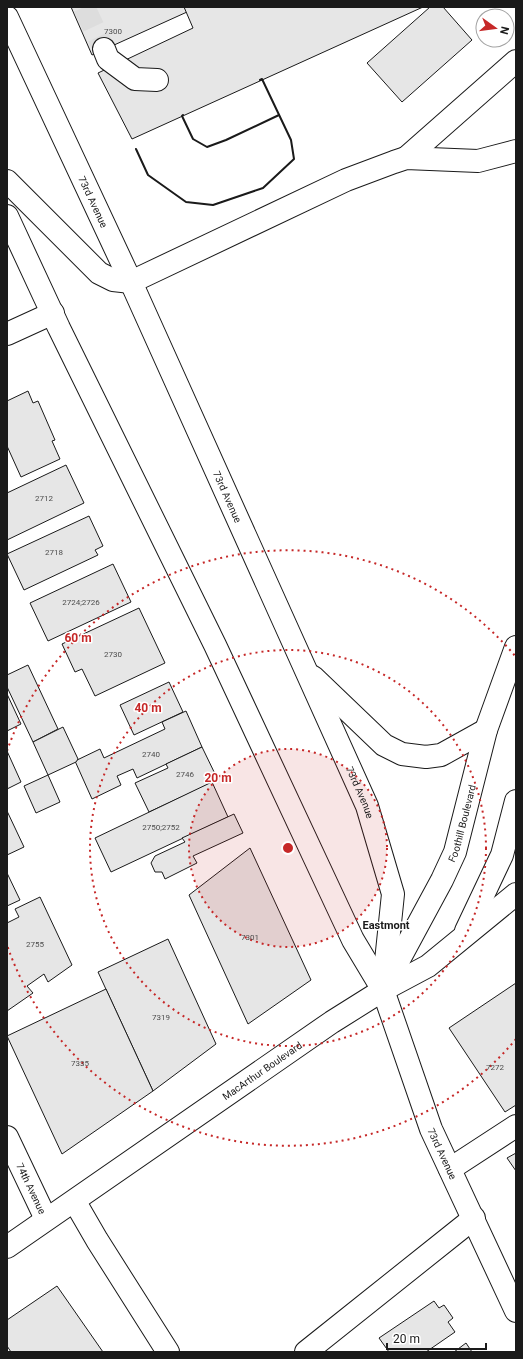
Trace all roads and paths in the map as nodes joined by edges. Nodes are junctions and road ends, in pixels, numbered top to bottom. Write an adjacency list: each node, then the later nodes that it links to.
1 (7, 17): 9 (main road, 73rd Avenue)
2 (104, 49): 4 (main road)
3 (516, 61): 6 (main road)
4 (157, 80)
5 (516, 151): 6 (main road)
6 (406, 158): 9 (main road)
7 (7, 181): 9 (main road)
8 (7, 216): 10 (main road, 73rd Avenue)
9 (131, 282): 13 (main road, 73rd Avenue)
10 (53, 313): 11 (main road); 18 (main road, 73rd Avenue)
11 (7, 334)
12 (516, 647): 14 (main road, Foothill Boulevard)
13 (305, 669): 14 (main road); 18 (main road, 73rd Avenue)
14 (486, 730): 18 (main road, Foothill Boulevard)
15 (516, 801): 17 (main road)
16 (513, 902): 17 (main road, MacArthur Boulevard)
17 (464, 936): 18 (main road, MacArthur Boulevard)
18 (383, 990): 21 (main road, 73rd Avenue); 22 (main road, MacArthur Boulevard)
19 (516, 1126): 21 (main road)
20 (7, 1137): 24 (main road, 74th Avenue)
21 (450, 1169): 23 (main road, 73rd Avenue)
22 (75, 1202): 24 (main road, MacArthur Boulevard); 27 (main road)
23 (474, 1218): 26 (main road, 73rd Avenue); 28 (main road)
24 (46, 1219): 25 (main road, MacArthur Boulevard)
25 (7, 1247)
26 (516, 1311)
27 (168, 1352)
28 (306, 1352)

